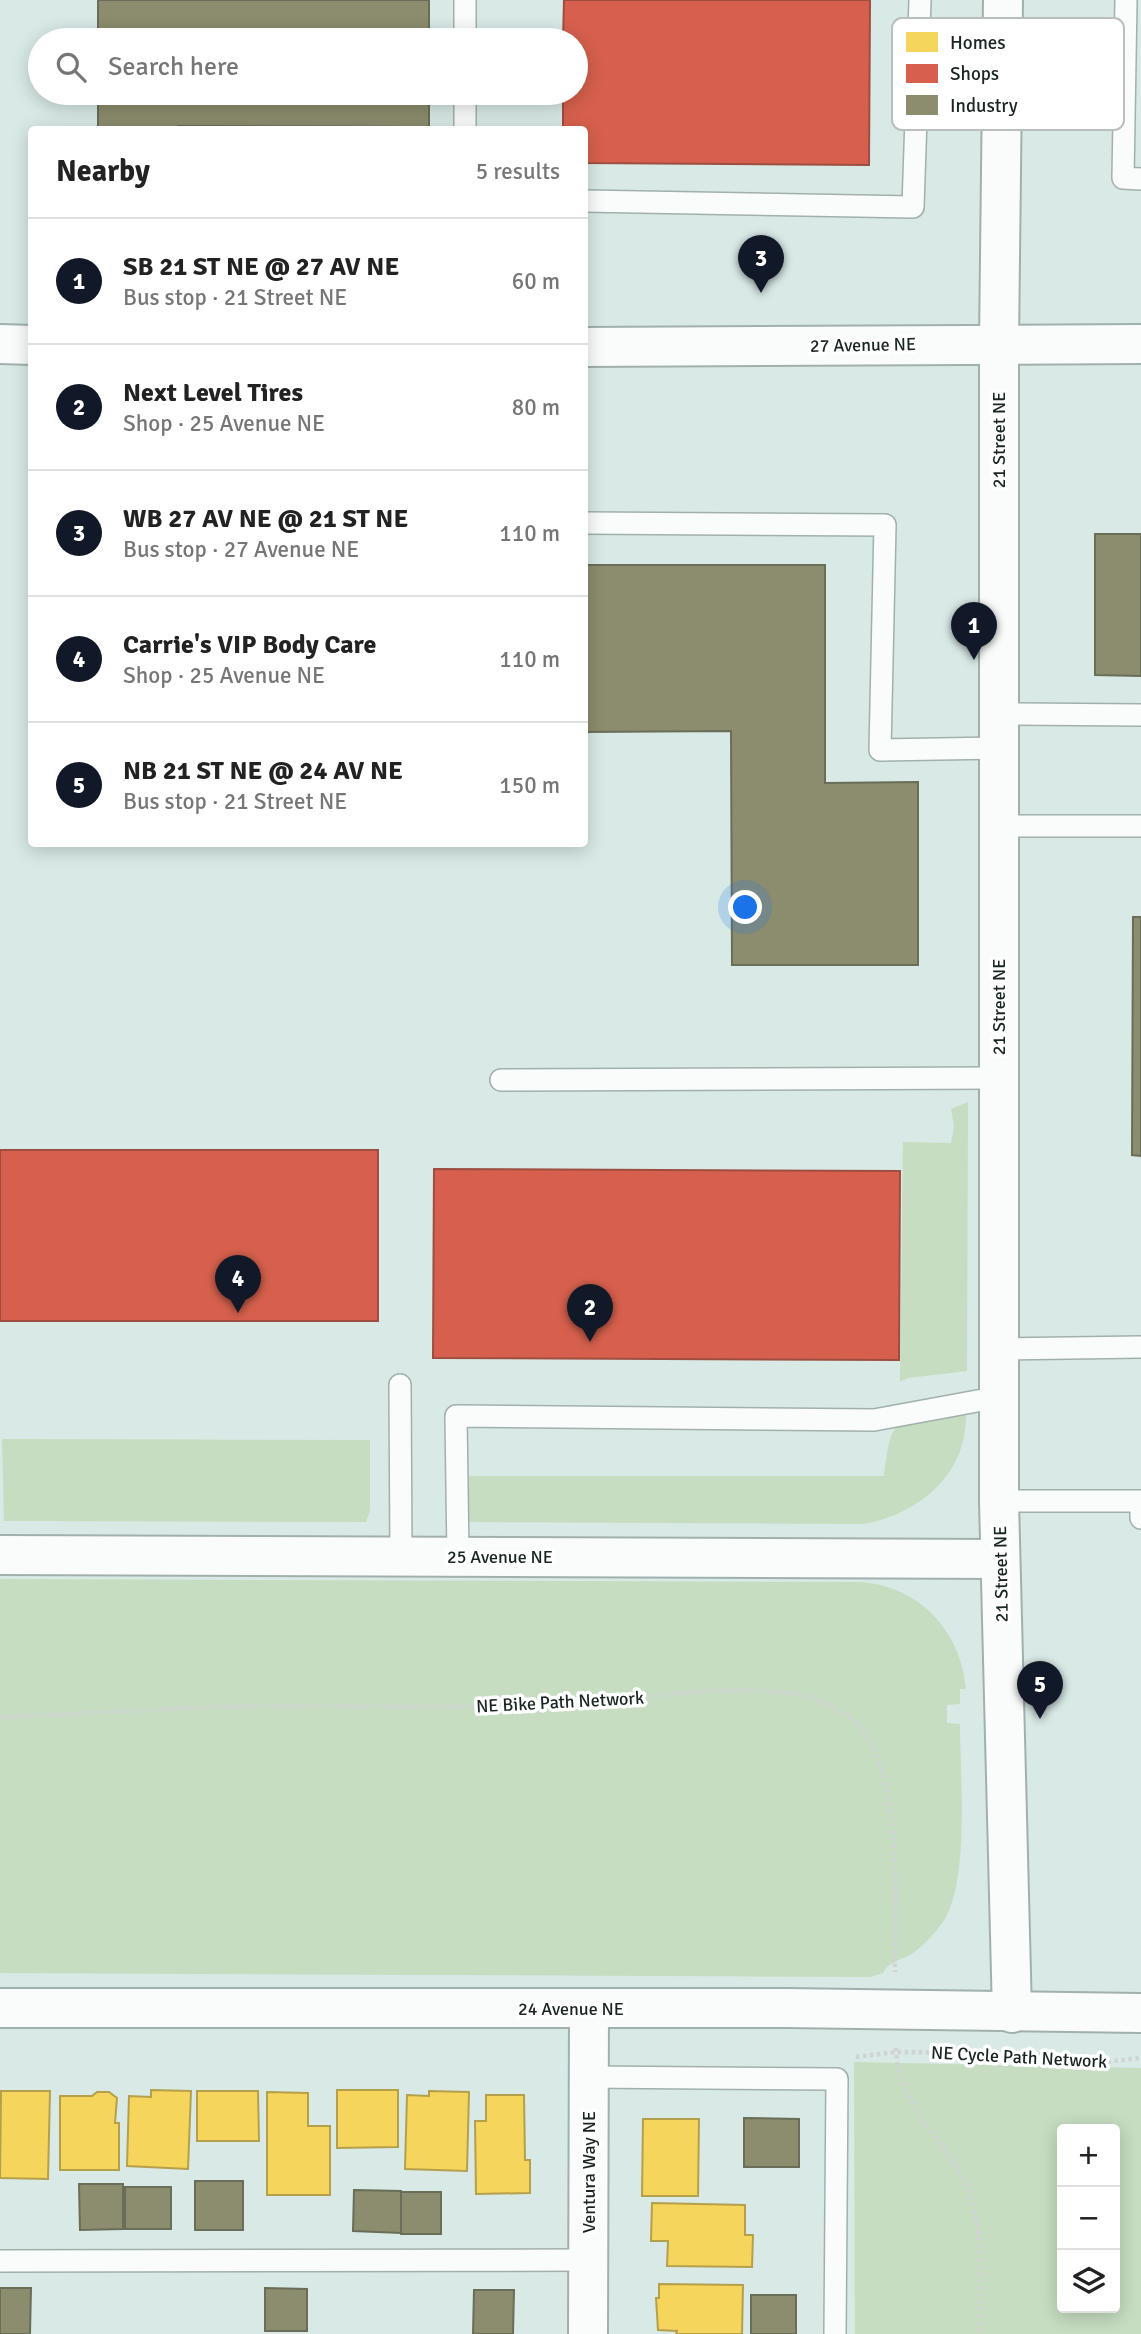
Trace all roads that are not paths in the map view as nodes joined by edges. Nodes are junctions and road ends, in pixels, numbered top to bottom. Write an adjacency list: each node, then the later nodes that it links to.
1 (465, 0): 7 (lane)
2 (920, 0): 5 (lane)
3 (1003, 0): 6 (street, 21 Street NE)
4 (1126, 0): 9 (lane)
5 (919, 18)
6 (1003, 18)
7 (465, 28)
8 (465, 105): 10 (lane)
9 (1124, 119)
10 (465, 126)
11 (916, 130): 15 (lane)
12 (1001, 130): 16 (street, 21 Street NE)
13 (1124, 130): 14 (lane)
14 (1141, 179)
15 (588, 201)
16 (999, 343): 18 (street, 27 Avenue NE); 20 (street, 27 Avenue NE); 23 (street, 21 Street NE)
17 (0, 344): 19 (street)
18 (1141, 344)
19 (28, 345)
20 (588, 347)
21 (588, 523): 23 (lane)
22 (1141, 715): 23 (lane)
23 (999, 731): 24 (street, 21 Street NE)
24 (999, 826): 25 (lane); 26 (street, 21 Street NE)
25 (1141, 827)
26 (999, 1078): 27 (lane); 29 (street, 21 Street NE)
27 (501, 1080)
28 (1141, 1347): 29 (lane)
29 (999, 1349): 31 (street, 21 Street NE)
30 (400, 1385): 35 (lane)
31 (999, 1397): 32 (street, 21 Street NE); 36 (lane)
32 (999, 1501): 33 (lane); 37 (street, 21 Street NE)
33 (1141, 1518)
34 (0, 1555): 35 (street, 25 Avenue NE)
35 (401, 1557): 36 (street, 25 Avenue NE)
36 (458, 1557): 37 (street, 25 Avenue NE)
37 (1000, 1559): 40 (street, 21 Street NE)
38 (0, 2008): 39 (street, 24 Avenue NE)
39 (589, 2010): 40 (street, 24 Avenue NE); 42 (street, Ventura Way NE)
40 (1012, 2013): 41 (street, 24 Avenue NE)
41 (1141, 2013)
42 (589, 2077): 43 (street, Ventura Way NE); 46 (lane)
43 (589, 2260): 44 (lane); 45 (street, Ventura Way NE)
44 (0, 2261)
45 (588, 2334)
46 (835, 2334)

